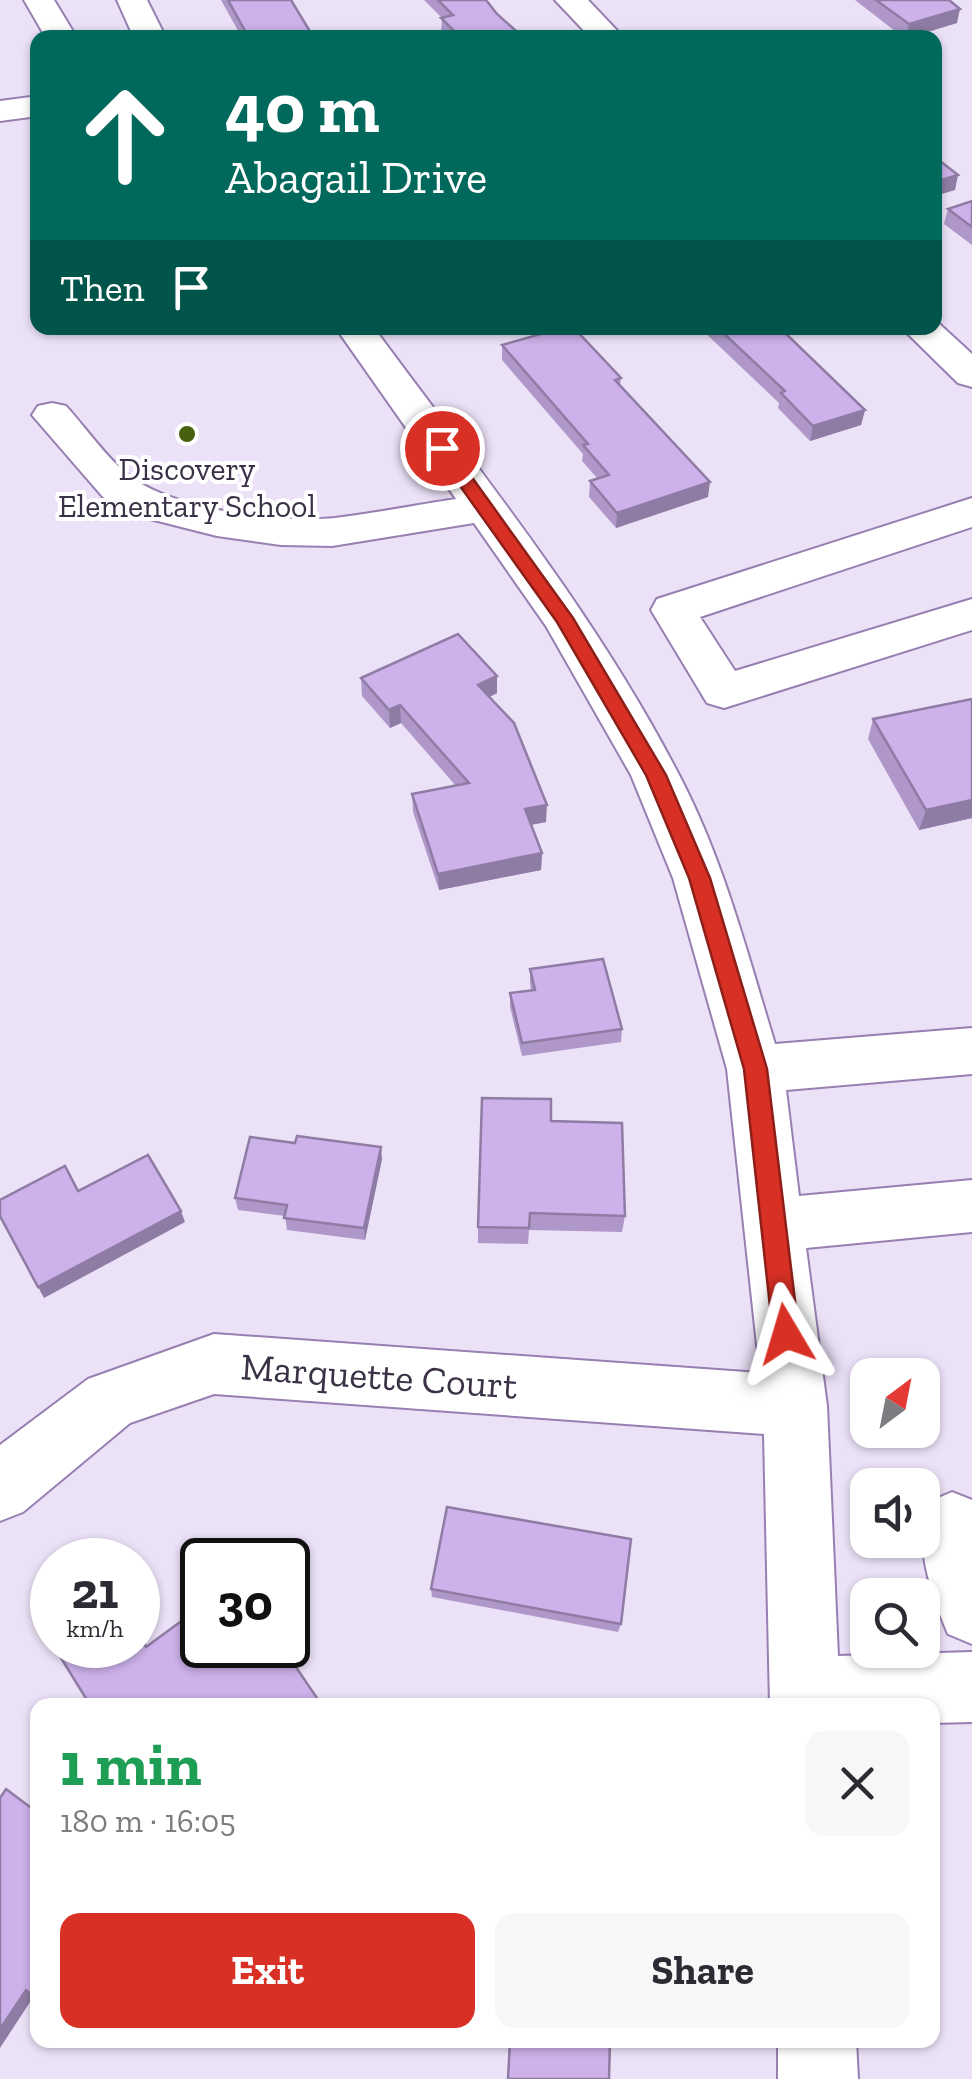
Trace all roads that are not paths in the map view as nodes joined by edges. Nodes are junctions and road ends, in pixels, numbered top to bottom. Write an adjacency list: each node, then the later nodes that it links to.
1 (39, 0): 5 (street)
2 (132, 0): 6 (street)
3 (611, 0): 4 (street)
4 (573, 4): 7 (street)
5 (57, 30)
6 (146, 30)
7 (601, 30)
8 (30, 107): 9 (street)
9 (0, 111)
10 (360, 335): 14 (street)
11 (928, 335): 12 (street)
12 (972, 376)
13 (52, 414): 14 (street)
14 (485, 508): 18 (street)
15 (972, 512): 16 (street)
16 (972, 614)
17 (972, 1052): 18 (street)
18 (755, 1069): 20 (street)
19 (972, 1206): 20 (street)
20 (774, 1226): 21 (street)
21 (795, 1406): 22 (street, Marquette Court); 26 (street)
22 (0, 1490)
23 (952, 1524): 24 (street)
24 (972, 1610)
25 (972, 1687): 26 (street)
26 (805, 1698)
27 (817, 2048): 28 (street)
28 (818, 2079)

